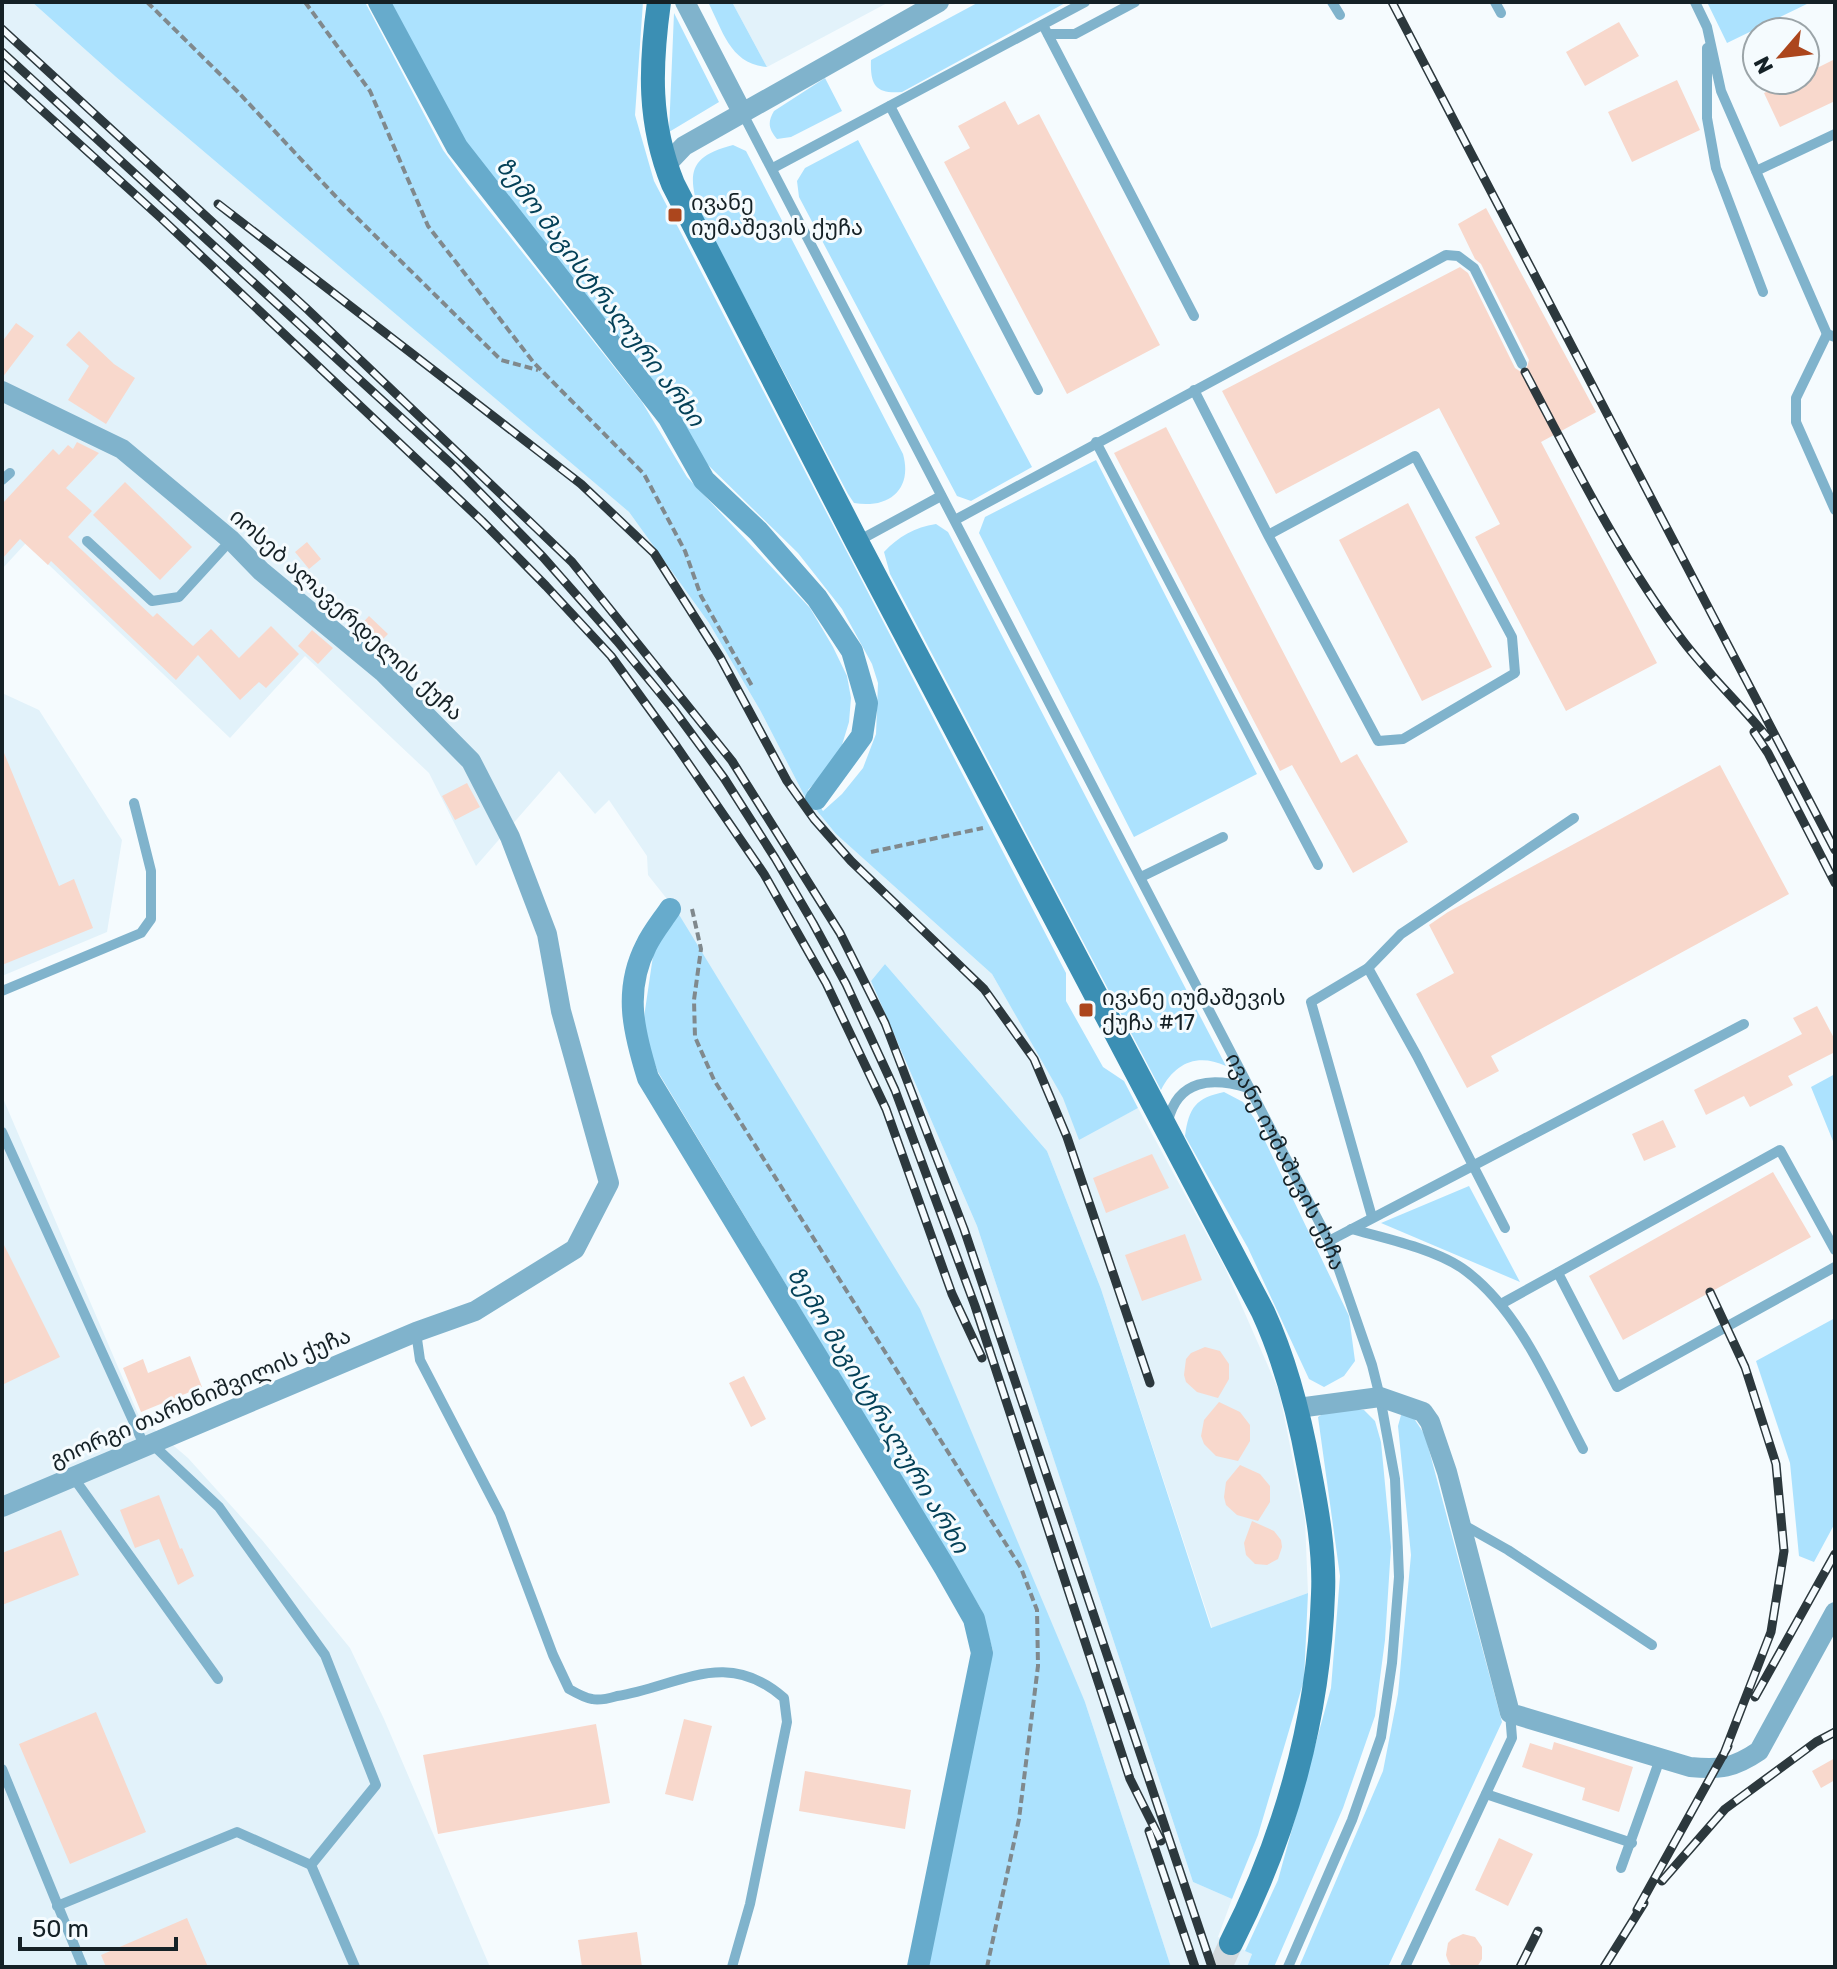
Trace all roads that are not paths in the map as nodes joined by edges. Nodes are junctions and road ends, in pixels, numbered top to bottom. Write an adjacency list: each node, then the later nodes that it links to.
1 (659, 2): 16 (street)
2 (685, 2): 14 (street, ივანე იუმაშევის ქუჩა)
3 (939, 2): 14 (street)
4 (1085, 2): 12 (lane)
5 (1135, 2): 12 (lane)
6 (1332, 2): 10 (lane)
7 (1495, 2): 9 (lane)
8 (1695, 2): 11 (lane)
9 (1501, 13)
10 (1340, 15)
11 (1707, 27): 18 (lane); 19 (lane)
12 (1045, 29): 13 (lane); 20 (lane)
13 (890, 106): 17 (lane); 23 (lane)
14 (742, 112): 16 (street); 17 (lane, ივანე იუმაშევის ქუჩა)
15 (1835, 134): 18 (lane)
16 (665, 166): 33 (street)
17 (773, 168): 27 (lane, ივანე იუმაშევის ქუჩა)
18 (1756, 171): 21 (lane)
19 (1763, 292)
20 (1194, 316)
21 (1831, 336): 28 (lane)
22 (1522, 364): 24 (lane)
23 (1038, 390)
24 (1194, 390): 26 (lane); 30 (lane)
25 (2, 391): 31 (street, იოსებ ალავერდელის ქუჩა)
26 (1096, 442): 29 (lane); 37 (lane)
27 (941, 496): 29 (lane, ივანე იუმაშევის ქუჩა); 33 (lane)
28 (1835, 510)
29 (955, 520): 38 (lane, ივანე იუმაშევის ქუჩა)
30 (1268, 535): 30 (lane)
31 (231, 540): 32 (lane); 54 (street, იოსებ ალავერდელის ქუჩა)
32 (87, 541)
33 (857, 542): 43 (street)
34 (134, 803): 40 (lane)
35 (1574, 818): 39 (lane)
36 (1223, 837): 38 (lane)
37 (1318, 865)
38 (1141, 877): 42 (lane, ივანე იუმაშევის ქუჩა)
39 (1368, 968): 45 (lane); 46 (lane)
40 (2, 991)
41 (1744, 1024): 45 (lane)
42 (1248, 1088): 43 (lane); 49 (lane, ივანე იუმაშევის ქუჩა)
43 (1165, 1131): 56 (street)
44 (2, 1132): 57 (lane)
45 (1473, 1167): 46 (lane); 47 (lane)
46 (1372, 1217): 48 (lane)
47 (1505, 1228)
48 (1351, 1229): 49 (lane); 53 (lane)
49 (1329, 1241): 55 (lane, ივანე იუმაშევის ქუჩა)
50 (1835, 1250): 52 (lane)
51 (1835, 1267): 52 (lane)
52 (1558, 1273): 53 (lane)
53 (1501, 1304): 58 (lane)
54 (416, 1332): 57 (street, გიორგი თარხნიშვილის ქუჩა); 76 (lane)
55 (1380, 1397): 56 (street); 61 (street); 77 (lane, ივანე იუმაშევის ქუჩა)
56 (1298, 1408): 73 (street)
57 (148, 1445): 59 (street, გიორგი თარხნიშვილის ქუჩა); 70 (lane)
58 (1583, 1449)
59 (73, 1477): 60 (street, გიორგი თარხნიშვილის ქუჩა); 64 (lane)
60 (2, 1507)
61 (1460, 1523): 63 (lane); 65 (street)
62 (1835, 1612): 66 (street)
63 (1652, 1645)
64 (218, 1679)
65 (1510, 1713): 66 (street); 68 (lane)
66 (1660, 1759): 69 (lane)
67 (2, 1769): 72 (lane)
68 (1486, 1794): 69 (lane); 78 (lane)
69 (1632, 1843): 71 (lane)
70 (311, 1865): 72 (lane); 75 (lane)
71 (1621, 1868)
72 (57, 1906): 74 (lane)
73 (1231, 1943)
74 (83, 1967)
75 (355, 1967)
76 (732, 1967)
77 (1288, 1967)
78 (1405, 1967)

